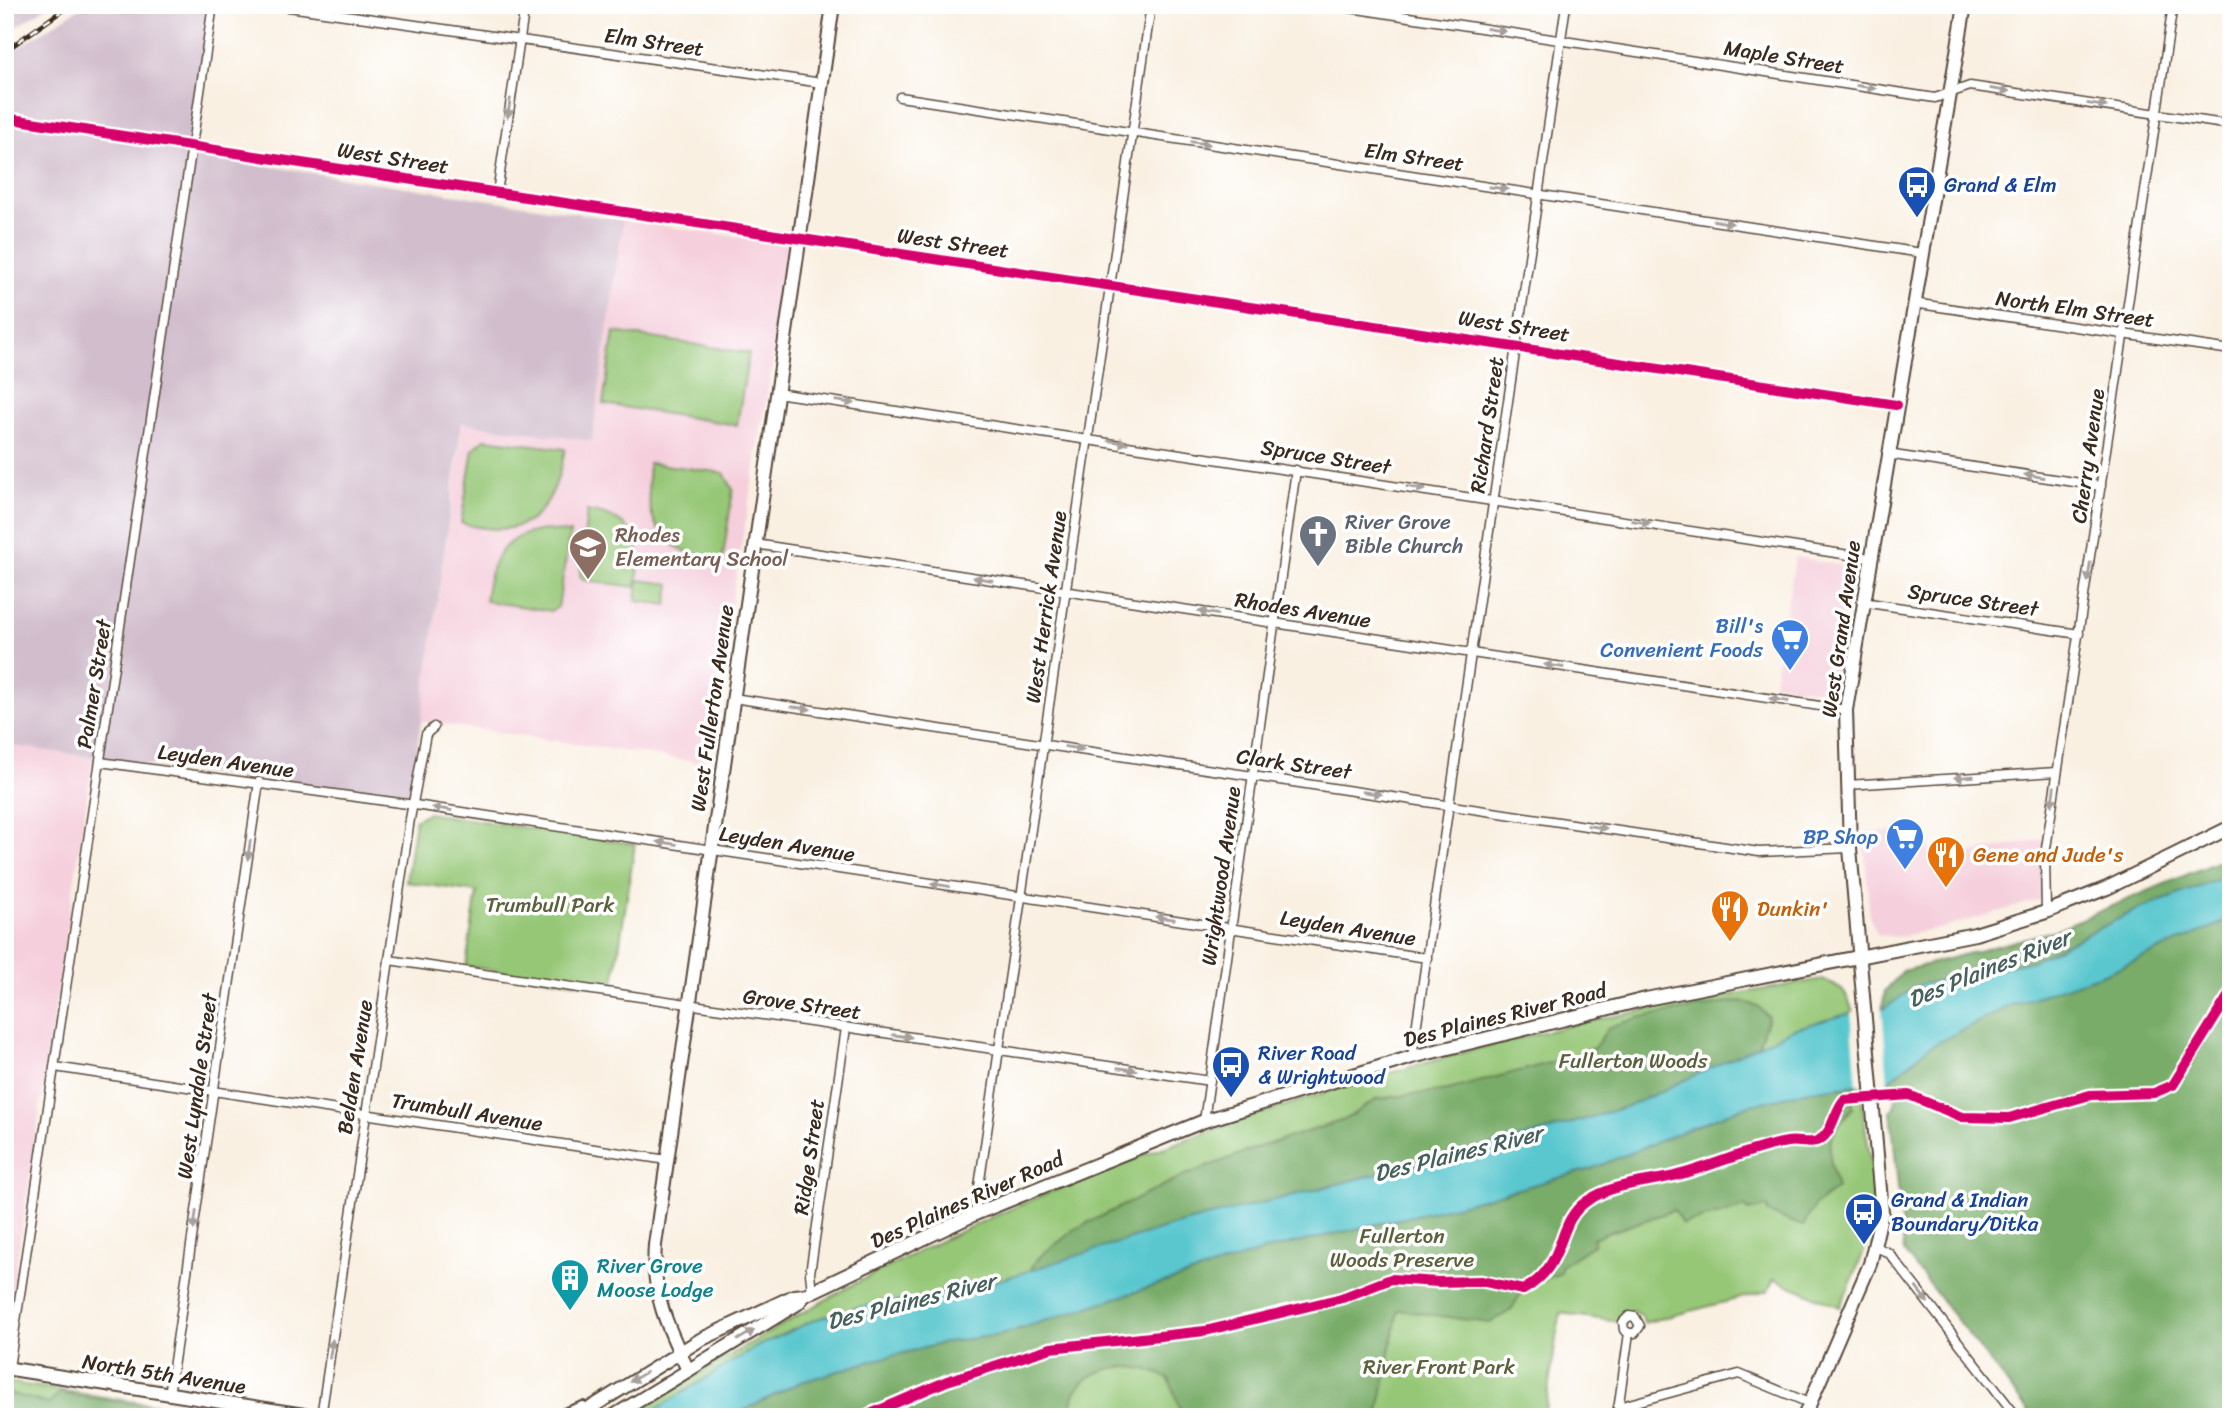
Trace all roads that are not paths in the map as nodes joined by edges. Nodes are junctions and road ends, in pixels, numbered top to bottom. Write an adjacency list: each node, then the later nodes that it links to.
1 (213, 5): 19 (street, Palmer Street)
2 (275, 5): 11 (street, Elm Street)
3 (525, 5): 11 (street)
4 (833, 5): 12 (main road, West Fullerton Avenue)
5 (1151, 5): 18 (street, West Herrick Avenue)
6 (1331, 5): 10 (street, Maple Street, one-way to 10)
7 (1566, 5): 10 (street, Richard Street)
8 (1965, 5): 13 (main road, West Grand Avenue)
9 (2173, 5): 15 (street, Cherry Avenue)
10 (1561, 40): 13 (street, Maple Street, one-way to 13); 21 (street, Richard Street)
11 (519, 41): 12 (street, Elm Street); 20 (street, one-way to 20)
12 (822, 83): 22 (main road, West Fullerton Avenue)
13 (1950, 92): 15 (street, Maple Street, one-way to 15); 23 (main road, West Grand Avenue)
14 (900, 97): 18 (street, Elm Street)
15 (2157, 114): 17 (street, Maple Street); 26 (street, Cherry Avenue)
16 (5, 118): 19 (street, West Street)
17 (2231, 125)
18 (1132, 133): 21 (street, Elm Street, one-way to 21); 24 (street, West Herrick Avenue)
19 (192, 148): 20 (street, West Street); 47 (street, Palmer Street)
20 (497, 194): 22 (street, West Street)
21 (1539, 194): 23 (street, Elm Street, one-way to 23); 27 (street, Richard Street)
22 (799, 240): 24 (street, West Street); 29 (main road, West Fullerton Avenue)
23 (1922, 253): 25 (main road, West Grand Avenue)
24 (1110, 285): 27 (street, West Street); 31 (street, West Herrick Avenue)
25 (1913, 303): 26 (street, North Elm Street); 30 (main road, West Grand Avenue)
26 (2123, 334): 28 (street, North Elm Street); 34 (street, Cherry Avenue)
27 (1516, 345): 30 (street, West Street); 35 (street, Richard Street)
28 (2231, 350)
29 (777, 393): 31 (street, Spruce Street, one-way to 31); 36 (main road, West Fullerton Avenue)
30 (1896, 405): 32 (main road, West Grand Avenue)
31 (1088, 437): 33 (street, Spruce Street, one-way to 33); 38 (street, West Herrick Avenue)
32 (1887, 454): 34 (street, one-way to 32); 37 (main road, West Grand Avenue)
33 (1296, 470): 35 (street, Spruce Street, one-way to 35); 40 (street, Wrightwood Avenue)
34 (2101, 486): 41 (street, Cherry Avenue, one-way to 41)
35 (1494, 500): 37 (street, Spruce Street, one-way to 37); 42 (street, Richard Street)
36 (755, 544): 38 (street, Rhodes Avenue, one-way to 36); 43 (main road, West Fullerton Avenue)
37 (1870, 558): 39 (main road, West Grand Avenue)
38 (1066, 591): 40 (street, Rhodes Avenue, one-way to 38); 46 (street, West Herrick Avenue)
39 (1862, 602): 41 (street, Spruce Street); 44 (main road, West Grand Avenue)
40 (1275, 623): 42 (street, Rhodes Avenue); 49 (street, Wrightwood Avenue)
41 (2080, 634): 48 (street, Cherry Avenue)
42 (1471, 653): 44 (street, Rhodes Avenue, one-way to 42); 53 (street, Richard Street)
43 (733, 698): 46 (street, Clark Street, one-way to 46); 56 (main road, West Fullerton Avenue)
44 (1846, 710): 51 (main road, West Grand Avenue)
45 (434, 727): 52 (street, Belden Avenue)
46 (1044, 743): 49 (street, Clark Street, one-way to 49); 57 (street, West Herrick Avenue)
47 (100, 762): 50 (street, Leyden Avenue); 67 (street, Palmer Street)
48 (2057, 772): 51 (street, one-way to 51); 58 (street, Cherry Avenue, one-way to 58)
49 (1253, 776): 53 (street, Clark Street, one-way to 53); 59 (street, Wrightwood Avenue)
50 (259, 782): 52 (street, Leyden Avenue); 69 (street, West Lyndale Street, one-way to 69)
51 (1847, 785): 55 (main road, West Grand Avenue)
52 (415, 805): 56 (street, Leyden Avenue, one-way to 52); 62 (street, Belden Avenue)
53 (1449, 805): 55 (street, Clark Street, one-way to 55); 60 (street, Richard Street)
54 (2231, 827): 58 (main road, Des Plaines River Road)
55 (1850, 848): 61 (main road, West Grand Avenue)
56 (711, 850): 57 (street, Leyden Avenue, one-way to 56); 63 (main road, West Fullerton Avenue)
57 (1021, 897): 59 (street, Leyden Avenue, one-way to 57); 65 (street, West Herrick Avenue)
58 (2046, 912): 61 (main road, Des Plaines River Road)
59 (1231, 928): 60 (street, Leyden Avenue); 68 (street, Wrightwood Avenue)
60 (1427, 958): 66 (street, Richard Street)
61 (1861, 958): 66 (main road, Des Plaines River Road); 74 (main road, West Grand Avenue)
62 (389, 960): 63 (street, Grove Street); 70 (street, Belden Avenue)
63 (689, 1005): 64 (street, Grove Street); 72 (main road, West Fullerton Avenue)
64 (846, 1028): 65 (street, Grove Street, one-way to 65); 75 (street, Ridge Street)
65 (999, 1050): 68 (street, Grove Street, one-way to 68); 73 (street, West Herrick Avenue)
66 (1412, 1057): 71 (main road, Des Plaines River Road)
67 (55, 1067): 69 (street, Trumbull Avenue); 78 (street, Palmer Street)
68 (1209, 1081): 71 (street, Wrightwood Avenue)
69 (214, 1091): 70 (street, Trumbull Avenue); 80 (street, West Lyndale Street, one-way to 80)
70 (366, 1114): 72 (street, Trumbull Avenue); 84 (street, Belden Avenue, one-way to 70)
71 (1204, 1121): 73 (main road, Des Plaines River Road)
72 (667, 1160): 77 (main road, West Fullerton Avenue)
73 (975, 1214): 75 (main road, Des Plaines River Road)
74 (1876, 1247): 82 (main road, West Grand Avenue); 90 (street, one-way to 90)
75 (808, 1294): 77 (main road, Des Plaines River Road); 79 (main road, Des Plaines River Road, one-way to 75)
76 (1629, 1333): 83 (street)
77 (679, 1352): 79 (main road, West Fullerton Avenue); 81 (main road, Des Plaines River Road, one-way to 81)
78 (7, 1368): 80 (main road, North 5th Avenue)
79 (688, 1370): 87 (main road, Des Plaines River Road)
80 (169, 1395): 84 (main road, North 5th Avenue)
81 (596, 1403): 85 (main road); 86 (main road, Des Plaines River Road)
82 (1809, 1404): 83 (street); 89 (main road, West Grand Avenue)
83 (1618, 1407): 88 (street)
84 (319, 1417)
85 (559, 1417)
86 (576, 1417)
87 (612, 1417)
88 (1617, 1417)
89 (1804, 1417)
90 (2017, 1417)

